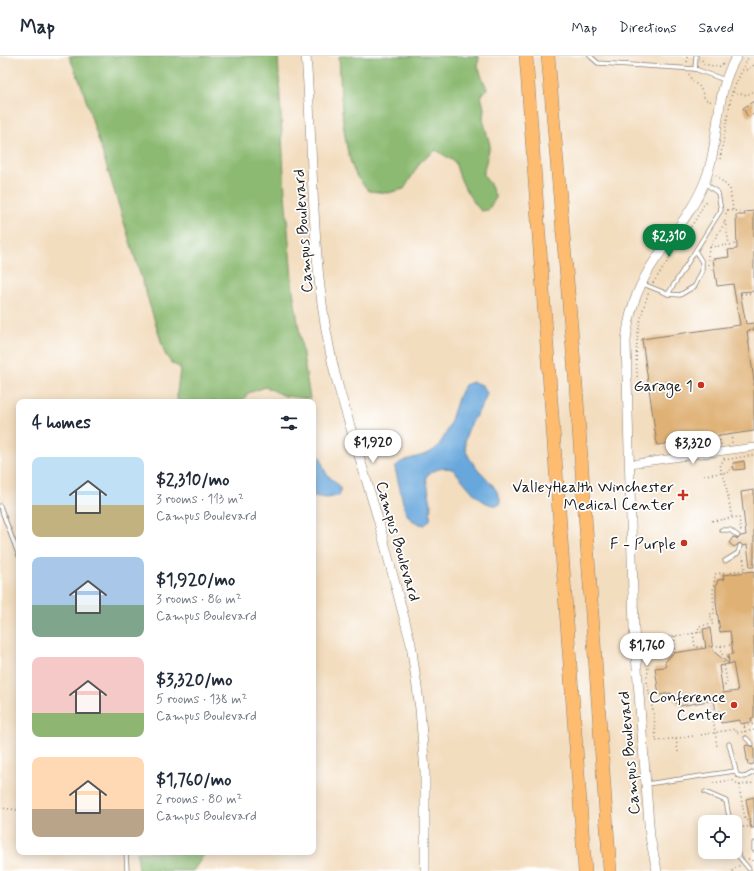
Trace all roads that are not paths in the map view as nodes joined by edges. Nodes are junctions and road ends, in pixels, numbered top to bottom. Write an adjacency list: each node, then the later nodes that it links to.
1 (306, 56): 38 (street, Campus Boulevard)
2 (525, 56): 39 (highway)
3 (548, 56): 10 (highway)
4 (556, 56): 10 (highway)
5 (590, 56): 8 (lane)
6 (696, 56): 8 (lane)
7 (737, 56): 9 (street, Campus Boulevard)
8 (695, 69): 9 (lane)
9 (726, 80): 11 (street, Campus Boulevard)
10 (557, 145): 31 (highway)
11 (708, 185): 12 (lane); 13 (street, Campus Boulevard)
12 (696, 252): 14 (lane); 14 (lane)
13 (642, 283): 14 (lane); 16 (street, Campus Boulevard)
14 (668, 294)
15 (754, 447): 16 (street)
16 (630, 464): 28 (street, Campus Boulevard)
17 (0, 506): 21 (lane)
18 (721, 530): 19 (lane)
19 (740, 536)
20 (740, 546): 22 (lane)
21 (16, 548)
22 (725, 561)
23 (746, 738): 25 (lane)
24 (729, 744): 26 (lane)
25 (752, 744)
26 (735, 770): 27 (lane); 28 (lane)
27 (754, 772)
28 (646, 784): 42 (street, Campus Boulevard)
29 (705, 792): 30 (lane)
30 (729, 815)
31 (608, 831): 40 (highway); 41 (highway)
32 (754, 843): 33 (lane)
33 (754, 850)
34 (126, 855): 37 (lane)
35 (741, 859): 36 (lane)
36 (749, 869)
37 (127, 871)
38 (425, 871)
39 (585, 871)
40 (610, 871)
41 (614, 871)
42 (657, 871)

